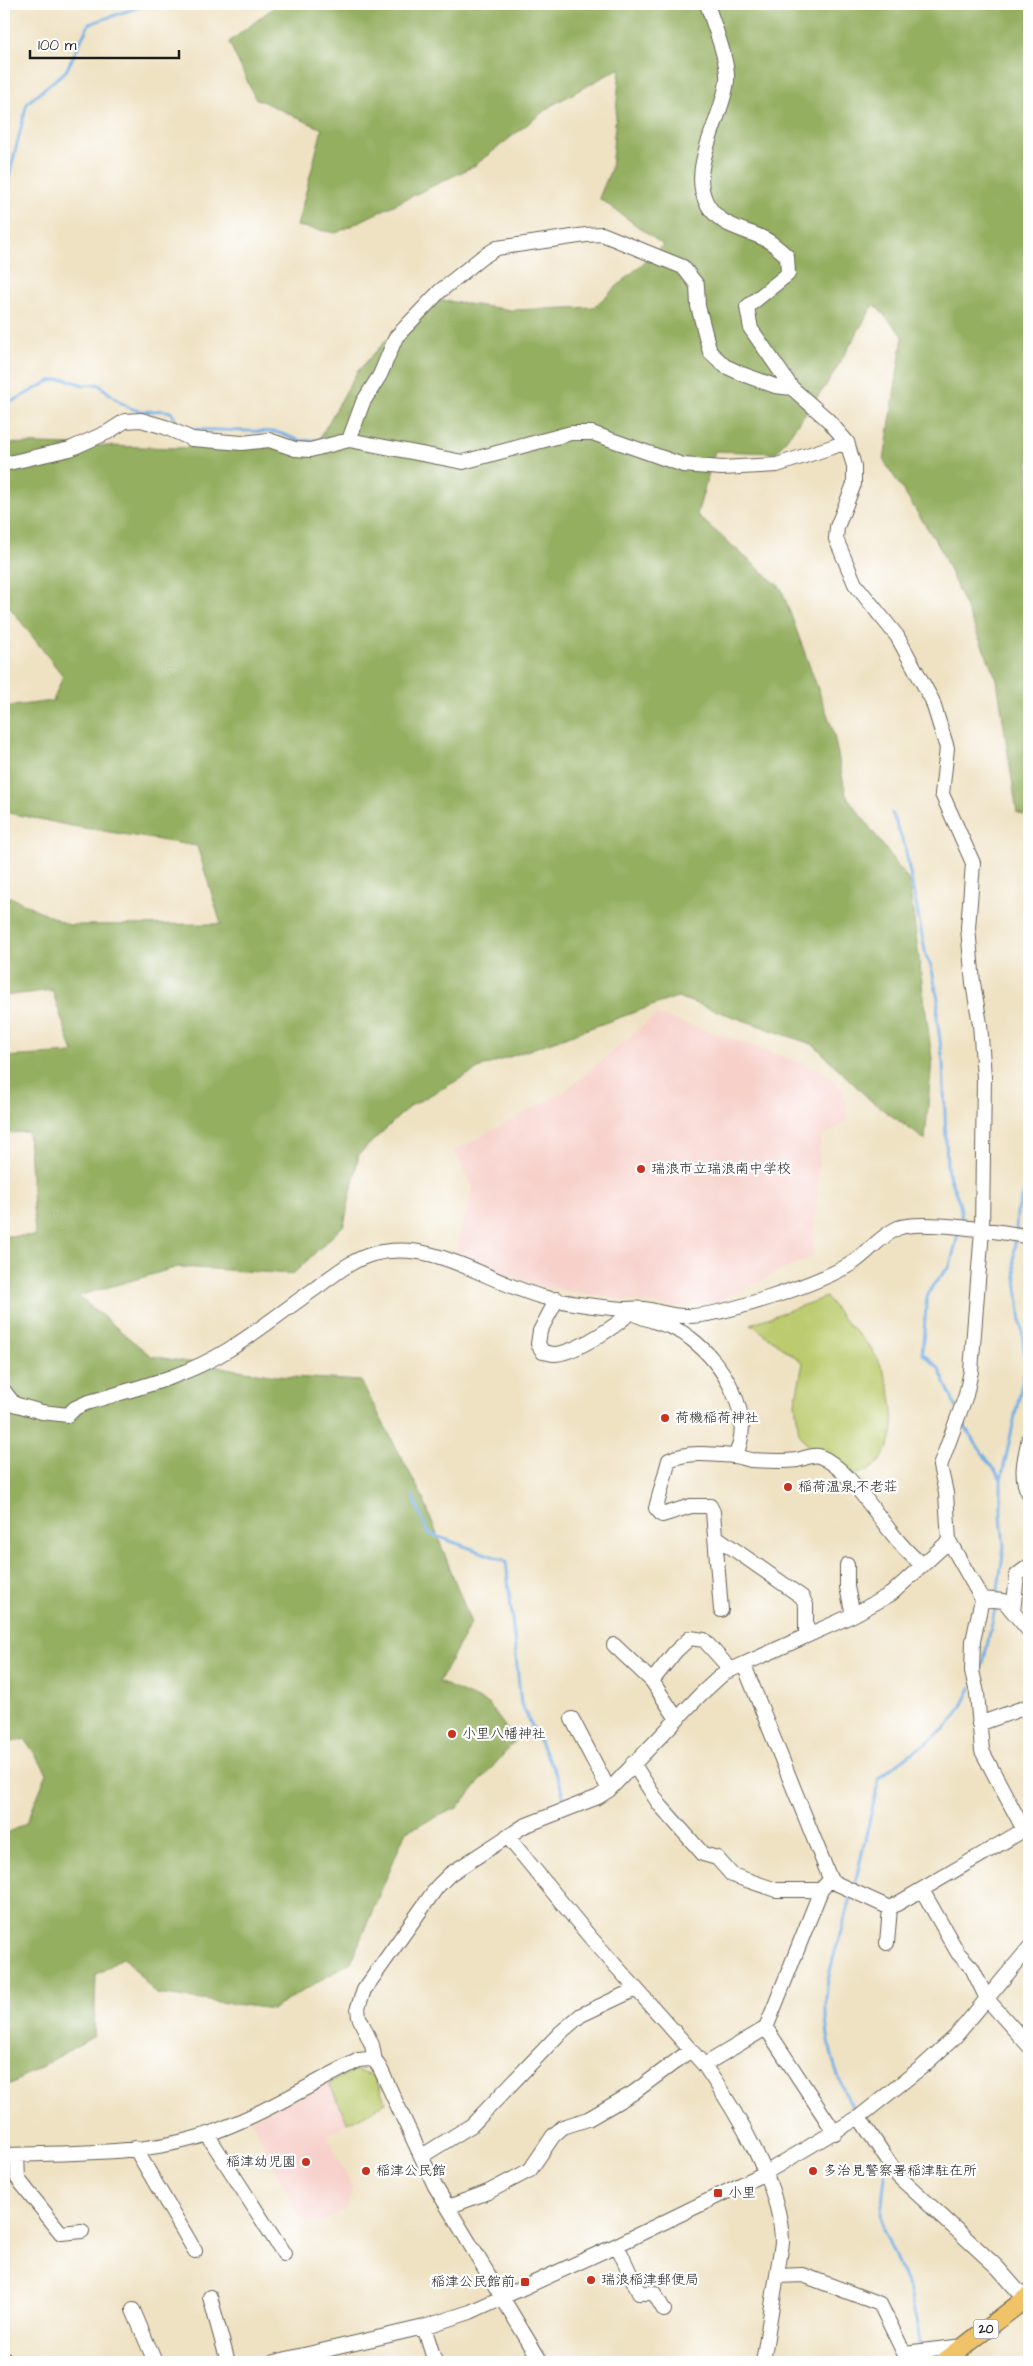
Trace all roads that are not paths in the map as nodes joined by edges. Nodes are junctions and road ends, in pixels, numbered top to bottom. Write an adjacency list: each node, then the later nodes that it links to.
1 (707, 4): 2 (street)
2 (792, 388): 3 (street); 4 (street)
3 (349, 440): 4 (street); 5 (street)
4 (847, 442): 6 (street)
5 (4, 464)
6 (982, 1230): 7 (street); 9 (street); 15 (street)
7 (1029, 1237)
8 (557, 1299): 9 (street); 9 (street); 10 (street)
9 (634, 1309): 12 (street)
10 (4, 1390)
11 (1029, 1438): 13 (street)
12 (735, 1456): 14 (street); 17 (street)
13 (1029, 1494)
14 (715, 1536): 21 (street); 24 (street)
15 (949, 1541): 17 (street); 19 (street)
16 (847, 1565): 22 (street)
17 (924, 1565): 22 (street)
18 (1029, 1566): 20 (street)
19 (982, 1599): 20 (street); 31 (street)
20 (1009, 1606): 23 (street)
21 (721, 1610)
22 (853, 1615): 24 (street)
23 (1029, 1630)
24 (806, 1635): 26 (street)
25 (614, 1645): 27 (street)
26 (737, 1668): 27 (street); 30 (street); 36 (street)
27 (652, 1681): 30 (street)
28 (1029, 1706): 31 (street)
29 (572, 1719): 33 (street)
30 (677, 1719): 32 (street)
31 (979, 1724): 34 (street)
32 (633, 1763): 33 (street); 36 (street)
33 (609, 1790): 35 (street)
34 (1027, 1829): 37 (street)
35 (507, 1836): 41 (street); 46 (street)
36 (826, 1886): 38 (street); 43 (street)
37 (922, 1890): 38 (street); 42 (street)
38 (890, 1908): 39 (street)
39 (887, 1944)
40 (1029, 1948): 42 (street)
41 (636, 1989): 45 (street); 53 (street)
42 (987, 1999): 44 (street); 48 (street)
43 (766, 2028): 47 (street); 49 (street)
44 (1029, 2046)
45 (691, 2050): 47 (street); 55 (street)
46 (375, 2061): 50 (street); 53 (street)
47 (704, 2065): 54 (street)
48 (856, 2120): 49 (street); 63 (street)
49 (835, 2133): 54 (street)
50 (207, 2134): 51 (street); 59 (street)
51 (135, 2148): 52 (street); 58 (street)
52 (10, 2155): 56 (street)
53 (422, 2156): 55 (street)
54 (765, 2173): 57 (street); 60 (street)
55 (448, 2207): 62 (street)
56 (82, 2231)
57 (617, 2245): 62 (street); 65 (street)
58 (195, 2251)
59 (284, 2254)
60 (777, 2276): 67 (street); 73 (street)
61 (210, 2297): 69 (street)
62 (503, 2298): 66 (street); 72 (street)
63 (1028, 2301): 67 (main road, 20)
64 (133, 2310): 68 (street)
65 (664, 2310)
66 (424, 2327): 70 (street); 71 (street)
67 (964, 2346): 74 (main road, 20)
68 (155, 2362)
69 (228, 2362)
70 (274, 2362)
71 (435, 2362)
72 (542, 2362)
73 (763, 2362)
74 (944, 2362)

